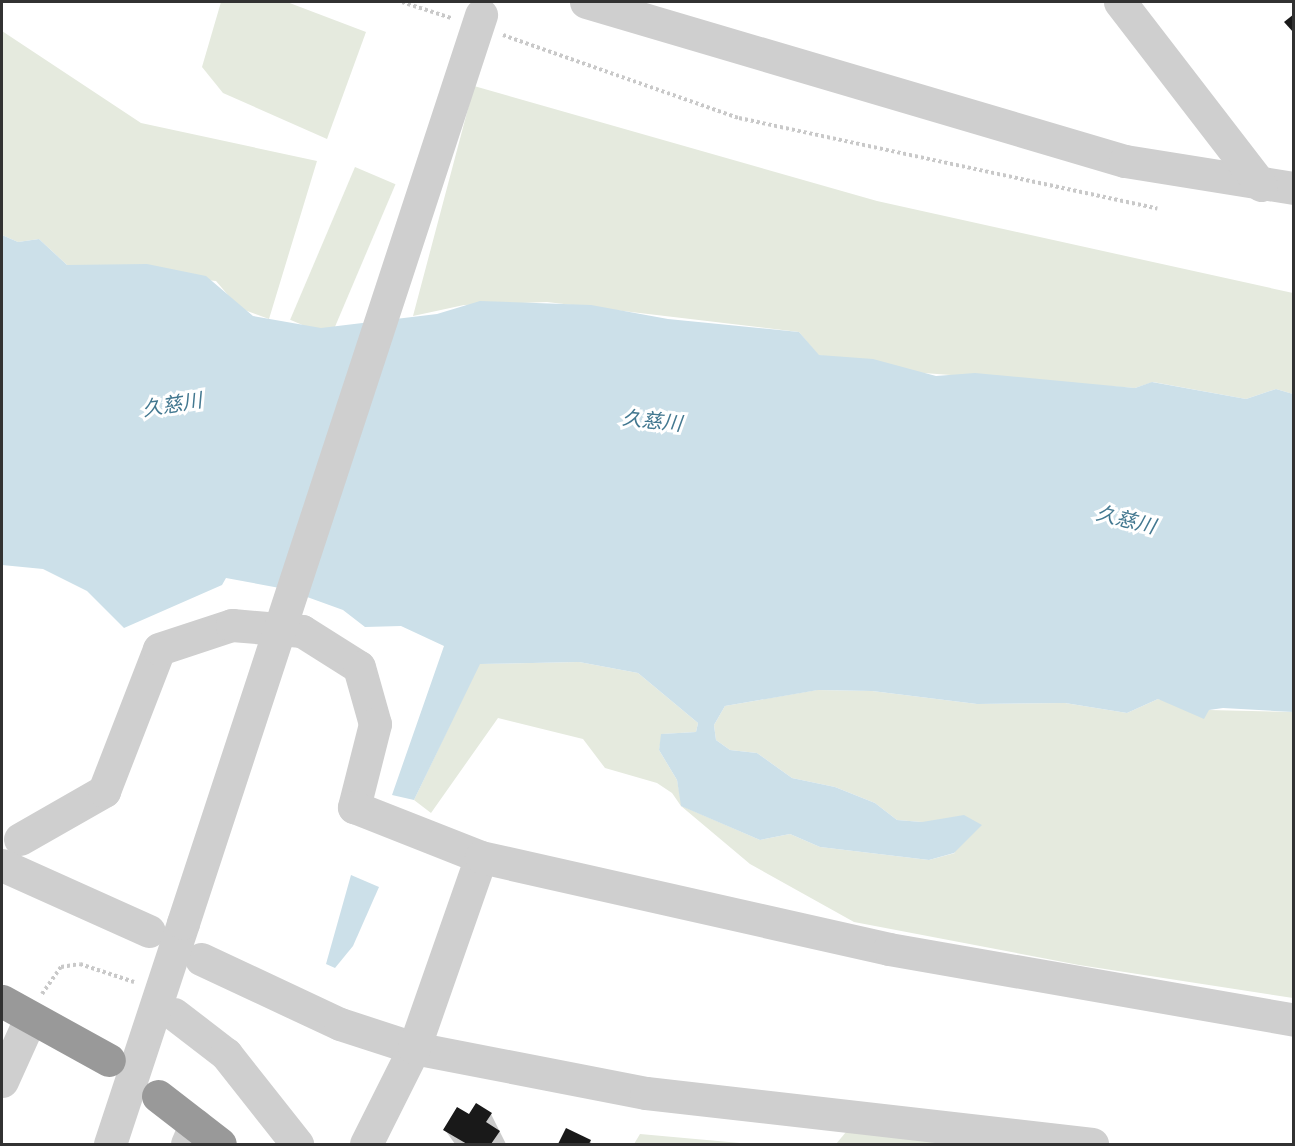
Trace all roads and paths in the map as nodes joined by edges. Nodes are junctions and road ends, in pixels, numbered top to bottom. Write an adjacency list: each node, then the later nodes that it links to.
1 (402, 2): 4 (path)
2 (586, 2): 5 (street)
3 (1120, 2): 5 (street)
4 (479, 17): 6 (path); 12 (street, bridge)
5 (1285, 186)
6 (1157, 208)
7 (11, 852): 8 (street); 9 (street)
8 (481, 857): 14 (street); 15 (street)
9 (149, 931)
10 (201, 958): 15 (street)
11 (2, 1001): 13 (highway)
12 (167, 1003): 13 (path); 20 (street); 22 (street)
13 (30, 1019): 16 (highway); 17 (street)
14 (1293, 1020)
15 (414, 1048): 23 (street); 24 (street)
16 (109, 1060)
17 (2, 1081)
18 (158, 1096): 19 (highway)
19 (191, 1135): 21 (highway)
20 (110, 1144)
21 (220, 1144)
22 (297, 1144)
23 (366, 1144)
24 (1092, 1144)

